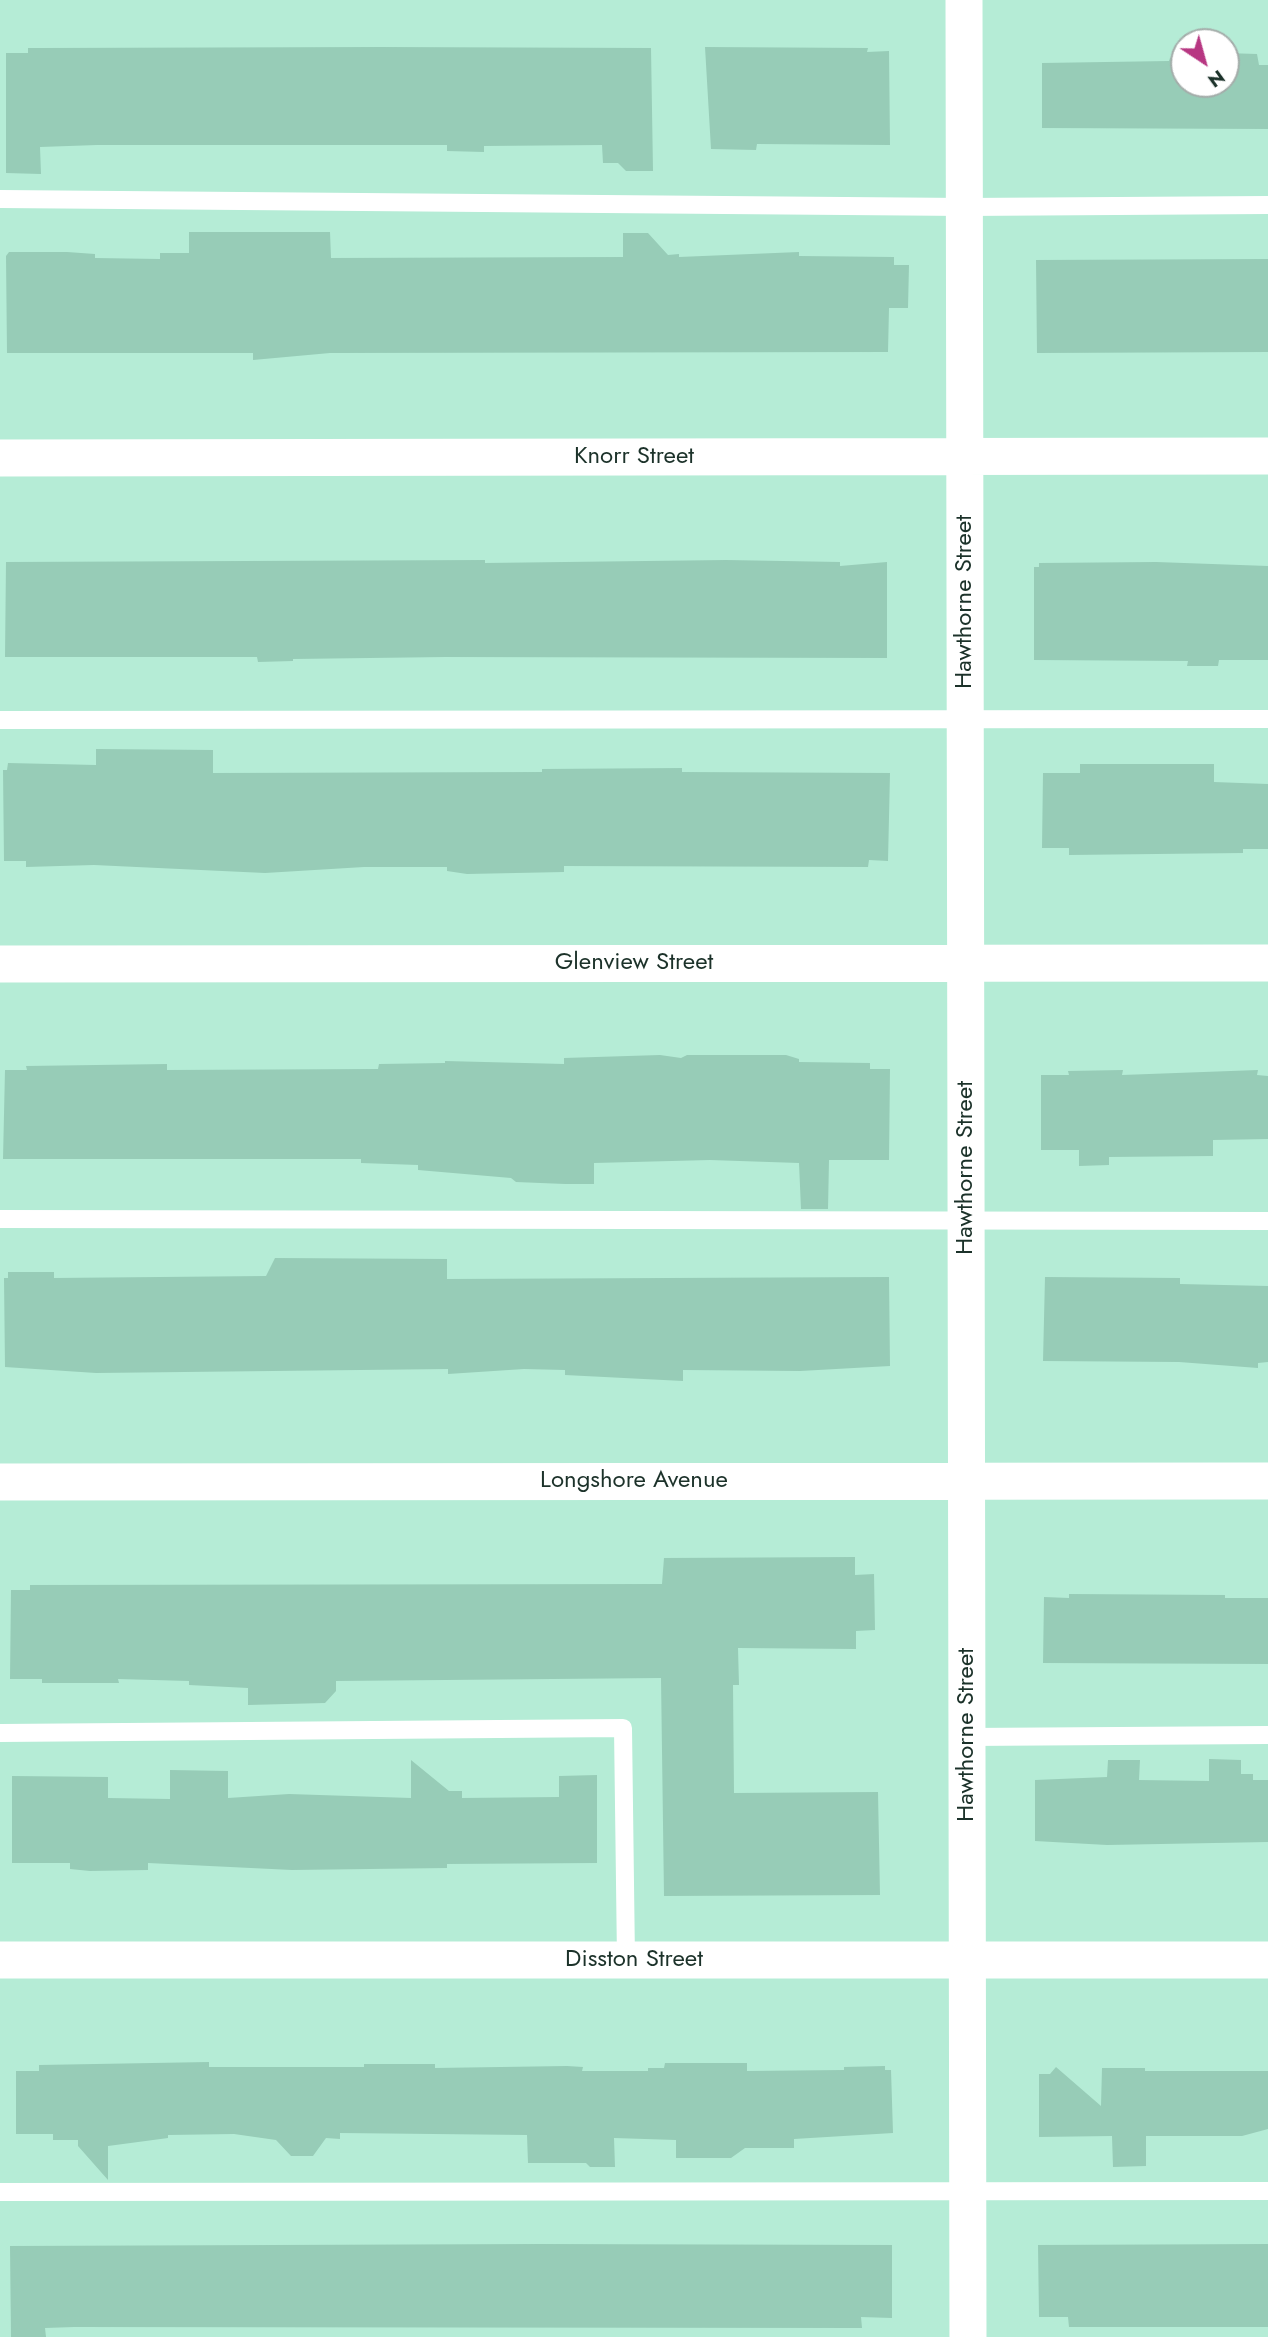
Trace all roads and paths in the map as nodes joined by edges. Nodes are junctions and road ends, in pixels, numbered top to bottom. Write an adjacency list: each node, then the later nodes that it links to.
1 (964, 0): 4 (street, Hawthorne Street)
2 (0, 199): 4 (lane)
3 (1268, 205): 4 (lane)
4 (965, 207): 5 (street, Hawthorne Street)
5 (965, 456): 6 (street, Knorr Street); 7 (street, Knorr Street); 10 (street, Hawthorne Street)
6 (1268, 456)
7 (0, 457)
8 (1268, 719): 10 (lane)
9 (0, 720): 10 (lane)
10 (965, 721): 11 (street, Hawthorne Street)
11 (965, 963): 12 (street, Glenview Street); 13 (street, Glenview Street); 16 (street, Hawthorne Street)
12 (1268, 963)
13 (0, 964)
14 (0, 1219): 16 (lane)
15 (1268, 1221): 16 (lane)
16 (966, 1223): 17 (street, Hawthorne Street)
17 (967, 1481): 18 (street, Longshore Avenue); 19 (street, Longshore Avenue); 22 (street, Hawthorne Street)
18 (1268, 1481)
19 (0, 1482)
20 (0, 1733): 24 (lane)
21 (1268, 1735): 22 (lane)
22 (967, 1737): 25 (street, Hawthorne Street)
23 (0, 1960): 24 (street, Disston Street)
24 (626, 1960): 25 (street, Disston Street)
25 (967, 1960): 26 (street, Disston Street); 27 (street, Hawthorne Street)
26 (1268, 1960)
27 (968, 2190): 28 (lane); 29 (lane); 30 (street, Hawthorne Street)
28 (1268, 2191)
29 (0, 2192)
30 (968, 2337)

